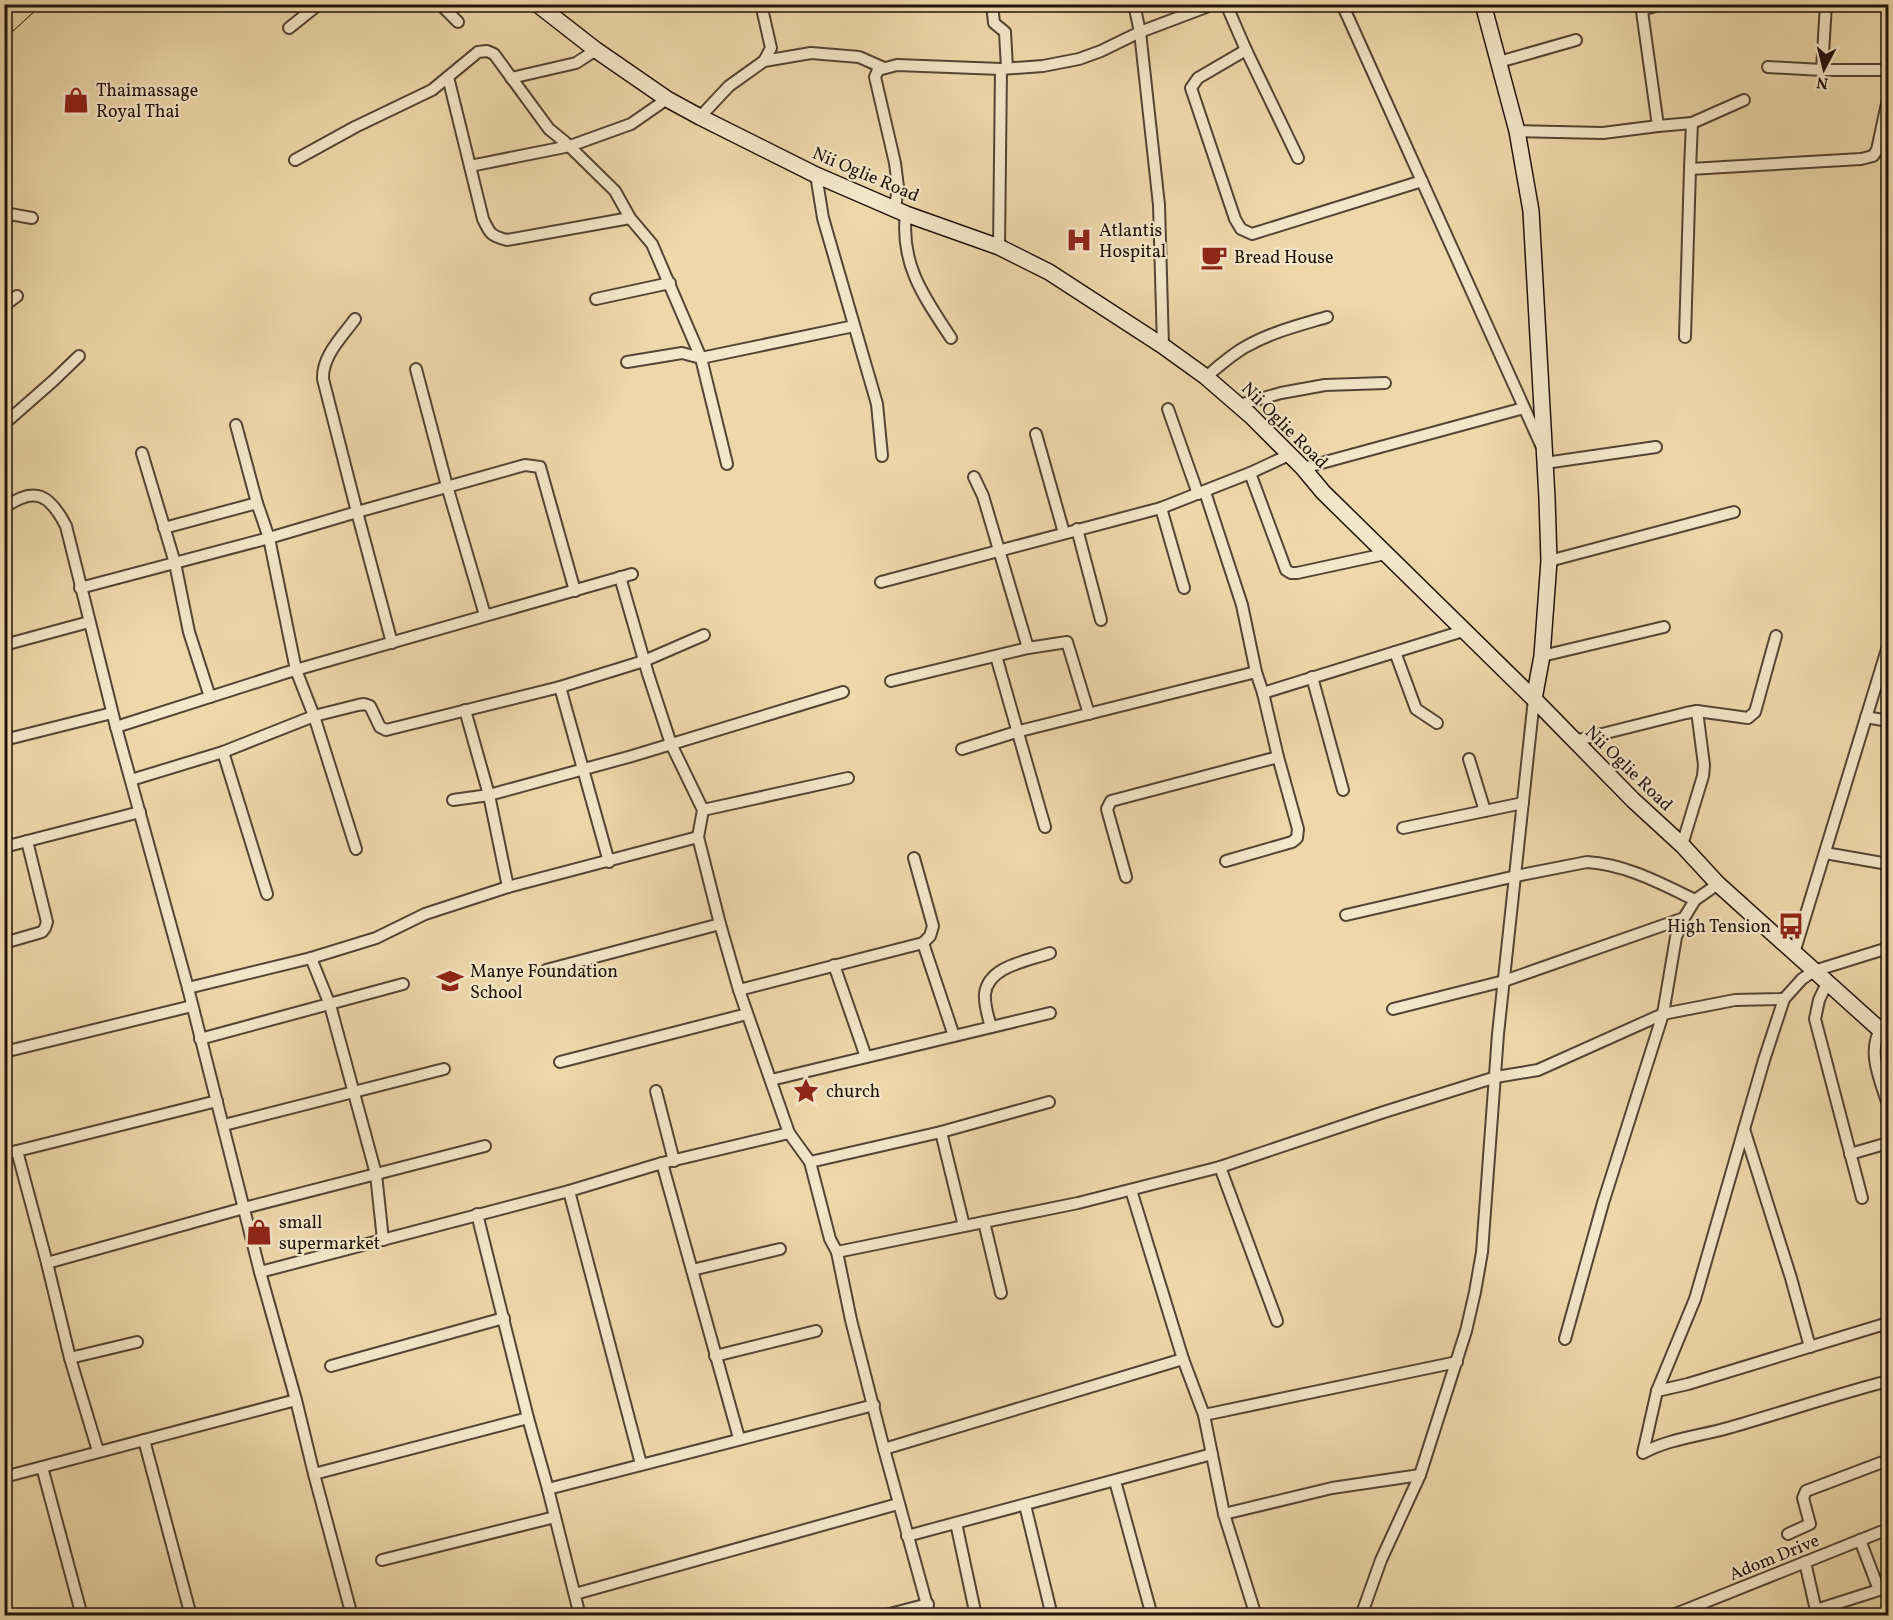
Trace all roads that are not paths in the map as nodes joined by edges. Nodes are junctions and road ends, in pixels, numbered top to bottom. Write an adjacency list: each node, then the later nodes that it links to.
1 (27, 4): 17 (highway)
2 (319, 4): 18 (street)
3 (440, 4): 16 (street)
4 (537, 4): 21 (street, Nii Oglie Road)
5 (761, 4): 23 (street)
6 (992, 4): 27 (street)
7 (1134, 4): 19 (street)
8 (1214, 4): 19 (street)
9 (1226, 4): 22 (street)
10 (1358, 4): 14 (street)
11 (1482, 4): 24 (street)
12 (1661, 4): 15 (street)
13 (1826, 4): 28 (street)
14 (1343, 7): 45 (street)
15 (1641, 7): 37 (street)
16 (458, 22)
17 (4, 25)
18 (289, 28)
19 (1140, 32): 27 (street); 60 (street)
20 (1576, 40): 24 (street)
21 (596, 50): 31 (street); 32 (street, Nii Oglie Road)
22 (1246, 50): 40 (street); 45 (street)
23 (764, 61): 26 (street); 35 (street)
24 (1499, 62): 38 (street)
25 (1768, 67): 28 (street)
26 (884, 68): 27 (street); 46 (street)
27 (1004, 69): 50 (street)
28 (1822, 70): 29 (street)
29 (1888, 70)
30 (448, 77): 31 (street); 41 (street); 42 (street)
31 (511, 78): 39 (street)
32 (667, 99): 35 (street, Nii Oglie Road); 39 (street)
33 (1888, 99): 43 (street)
34 (1744, 100): 36 (street)
35 (700, 117): 44 (street, Nii Oglie Road)
36 (1692, 123): 37 (street); 43 (street)
37 (1658, 126): 38 (street)
38 (1517, 131): 77 (street)
39 (570, 146): 42 (street); 49 (street)
40 (1298, 158)
41 (295, 160)
42 (470, 166): 49 (street)
43 (1690, 169): 58 (street)
44 (816, 175): 46 (street, Nii Oglie Road); 57 (street)
45 (1422, 181): 68 (street)
46 (901, 211): 50 (street, Nii Oglie Road); 59 (street)
47 (4, 213): 48 (street)
48 (32, 218)
49 (630, 218): 51 (street)
50 (999, 247): 60 (street, Nii Oglie Road)
51 (670, 283): 53 (street); 62 (street)
52 (17, 296): 54 (street)
53 (596, 299)
54 (4, 306)
55 (1327, 317): 65 (street)
56 (355, 319): 87 (street)
57 (854, 326): 62 (street); 76 (street)
58 (1685, 337)
59 (951, 338)
60 (1162, 346): 65 (street, Nii Oglie Road)
61 (79, 356): 70 (street)
62 (700, 358): 63 (street); 78 (street)
63 (627, 362)
64 (416, 369): 82 (street)
65 (1206, 377): 67 (street, Nii Oglie Road)
66 (1385, 383): 67 (street)
67 (1239, 405): 75 (street, Nii Oglie Road)
68 (1524, 408): 77 (street); 79 (street)
69 (1168, 409): 83 (street)
70 (4, 424)
71 (236, 425): 84 (street)
72 (1036, 434): 91 (street)
73 (1656, 447): 77 (street)
74 (142, 453): 89 (street)
75 (1289, 454): 79 (street, Nii Oglie Road); 80 (street)
76 (882, 456)
77 (1545, 458): 95 (street)
78 (727, 464)
79 (1303, 468): 94 (street, Nii Oglie Road)
80 (1250, 473): 83 (street); 94 (street)
81 (974, 477): 93 (street)
82 (447, 486): 87 (street); 102 (street); 103 (street)
83 (1201, 493): 86 (street); 119 (street)
84 (256, 503): 89 (street); 92 (street)
85 (4, 508): 100 (street)
86 (1161, 508): 90 (street); 101 (street)
87 (357, 512): 92 (street); 110 (street)
88 (1734, 512): 95 (street)
89 (164, 528): 96 (street)
90 (1077, 529): 91 (street); 104 (street)
91 (1064, 533): 93 (street)
92 (269, 538): 96 (street); 118 (street)
93 (999, 550): 99 (street); 113 (street)
94 (1385, 554): 107 (street, Nii Oglie Road)
95 (1549, 561): 116 (street)
96 (175, 563): 100 (street); 125 (street)
97 (632, 574): 98 (street)
98 (620, 578): 102 (street); 117 (street)
99 (881, 582)
100 (80, 588): 105 (street)
101 (1185, 588)
102 (575, 591): 103 (street)
103 (485, 615): 110 (street)
104 (1101, 620)
105 (89, 622): 111 (street); 129 (street)
106 (1664, 627): 116 (street)
107 (1463, 631): 114 (street); 126 (street, Nii Oglie Road)
108 (704, 635): 117 (street)
109 (1776, 636): 128 (street)
110 (392, 643): 118 (street)
111 (4, 645)
112 (1888, 646): 132 (street)
113 (1028, 648): 115 (street); 130 (street)
114 (1395, 652): 120 (street); 134 (street)
115 (996, 656): 121 (street); 136 (street)
116 (1542, 656): 126 (street)
117 (644, 661): 122 (street); 139 (street)
118 (296, 670): 125 (street); 131 (street)
119 (1256, 672): 124 (street); 130 (street)
120 (1312, 677): 124 (street); 147 (street)
121 (891, 681)
122 (560, 687): 127 (street); 144 (street)
123 (843, 692): 139 (street)
124 (1263, 693): 142 (street)
125 (210, 697): 135 (street)
126 (1534, 699): 138 (street, Nii Oglie Road); 150 (street)
127 (465, 710): 131 (street); 148 (street)
128 (1697, 711): 138 (street); 158 (street)
129 (112, 712): 135 (street); 137 (street)
130 (1089, 714): 136 (street)
131 (314, 716): 141 (street); 160 (street)
132 (1866, 717): 133 (street); 161 (street)
133 (1888, 721)
134 (1437, 723)
135 (116, 727): 146 (street)
136 (1017, 732): 140 (street); 154 (street)
137 (4, 740)
138 (1574, 741): 158 (street, Nii Oglie Road)
139 (671, 744): 144 (street); 151 (street)
140 (963, 749)
141 (223, 752): 146 (street); 170 (street)
142 (1278, 757): 163 (street); 167 (street)
143 (1469, 759): 152 (street)
144 (582, 769): 148 (street); 164 (street)
145 (848, 778): 151 (street)
146 (131, 780): 153 (street)
147 (1343, 790)
148 (489, 795): 149 (street); 169 (street)
149 (453, 800)
150 (1523, 803): 152 (street); 166 (street)
151 (704, 810): 156 (street)
152 (1485, 811): 155 (street)
153 (140, 812): 157 (street); 187 (street)
154 (1045, 827)
155 (1403, 828)
156 (698, 837): 164 (street); 174 (street)
157 (27, 841): 159 (street); 175 (street)
158 (1682, 845): 168 (street, Nii Oglie Road)
159 (4, 847)
160 (356, 849)
161 (1825, 853): 165 (street); 179 (street)
162 (914, 858): 176 (street)
163 (1226, 861)
164 (609, 862): 169 (street)
165 (1888, 864)
166 (1516, 876): 171 (street); 172 (street); 184 (street)
167 (1126, 877)
168 (1719, 884): 171 (street); 179 (street, Nii Oglie Road)
169 (508, 887): 180 (street)
170 (267, 894)
171 (1695, 900): 173 (street)
172 (1346, 915)
173 (1684, 918): 184 (street); 195 (street)
174 (720, 924): 182 (street); 188 (street)
175 (4, 943)
176 (923, 943): 181 (street); 198 (street)
177 (1888, 948): 183 (street)
178 (1050, 953): 196 (street)
179 (1794, 953): 183 (street, Nii Oglie Road)
180 (312, 958): 187 (street); 190 (street)
181 (834, 965): 188 (street); 201 (street)
182 (546, 970)
183 (1814, 971): 185 (street, Nii Oglie Road); 189 (street)
184 (1504, 981): 192 (street); 204 (street)
185 (1827, 982): 197 (street, Nii Oglie Road); 219 (street)
186 (403, 984): 190 (street)
187 (188, 988): 191 (street)
188 (739, 990): 194 (street)
189 (1785, 999): 195 (street); 212 (street)
190 (330, 1005): 199 (street); 207 (street)
191 (192, 1006): 199 (street); 200 (street)
192 (1393, 1009)
193 (1050, 1013): 196 (street)
194 (747, 1014): 202 (street); 205 (street)
195 (1663, 1014): 204 (street); 243 (street)
196 (991, 1027): 198 (street)
197 (1886, 1031): 210 (street)
198 (954, 1036): 201 (street)
199 (200, 1039): 208 (street)
200 (4, 1052)
201 (866, 1057): 205 (street)
202 (560, 1062)
203 (444, 1069): 207 (street)
204 (1496, 1077): 223 (street); 249 (street)
205 (771, 1080): 214 (street)
206 (656, 1091): 220 (street)
207 (353, 1092): 211 (street); 224 (street)
208 (217, 1101): 211 (street); 217 (street)
209 (1049, 1102): 213 (street)
210 (1888, 1105)
211 (224, 1125): 228 (street)
212 (1744, 1128): 245 (street); 252 (street)
213 (941, 1132): 221 (street); 231 (street)
214 (789, 1133): 220 (street); 221 (street)
215 (1888, 1143): 219 (street)
216 (485, 1146): 224 (street)
217 (17, 1151): 218 (street); 235 (street)
218 (4, 1154)
219 (1850, 1154): 227 (street)
220 (674, 1161): 222 (street)
221 (810, 1162): 234 (street)
222 (662, 1163): 226 (street); 236 (street)
223 (1220, 1167): 225 (street); 240 (street)
224 (376, 1174): 228 (street); 232 (street)
225 (1131, 1190): 230 (street); 248 (street)
226 (569, 1191): 229 (street); 263 (street)
227 (1862, 1198)
228 (244, 1208): 235 (street); 237 (street)
229 (477, 1214): 232 (street); 239 (street)
230 (984, 1222): 231 (street); 238 (street)
231 (964, 1226): 234 (street)
232 (383, 1240): 237 (street)
233 (780, 1250): 236 (street)
234 (837, 1252): 254 (street)
235 (47, 1263): 247 (street)
236 (692, 1270): 246 (street)
237 (260, 1272): 253 (street)
238 (1001, 1293)
239 (504, 1318): 250 (street); 256 (street)
240 (1277, 1321)
241 (1888, 1323): 245 (street)
242 (816, 1330): 246 (street)
243 (1565, 1340)
244 (137, 1342): 247 (street)
245 (1810, 1347): 252 (street)
246 (715, 1356): 257 (street)
247 (70, 1358): 260 (street)
248 (1183, 1359): 255 (street); 259 (street)
249 (1457, 1362): 255 (street); 266 (street)
250 (331, 1366)
251 (1888, 1382): 252 (street)
252 (1657, 1390)
253 (296, 1400): 258 (street); 265 (street)
254 (873, 1405): 257 (street); 259 (street)
255 (1204, 1415): 261 (street)
256 (528, 1418): 265 (street); 269 (street)
257 (739, 1438): 263 (street)
258 (144, 1440): 260 (street); 286 (street)
259 (884, 1449): 270 (street)
260 (98, 1451): 264 (street)
261 (1212, 1454): 268 (street); 272 (street)
262 (1888, 1460): 276 (street)
263 (641, 1464): 269 (street)
264 (42, 1467): 267 (street); 285 (street)
265 (314, 1474): 287 (street)
266 (1420, 1475): 272 (street); 294 (street)
267 (4, 1477)
268 (1116, 1481): 271 (street); 292 (street)
269 (548, 1488): 273 (street)
270 (898, 1504): 277 (street); 281 (street)
271 (1025, 1505): 274 (street); 291 (street)
272 (1224, 1514): 293 (street)
273 (555, 1517): 279 (street); 281 (street)
274 (956, 1523): 277 (street); 290 (street)
275 (1888, 1529): 278 (street, Adom Drive)
276 (1788, 1534)
277 (908, 1536): 282 (street)
278 (1860, 1540): 280 (street, Adom Drive); 283 (street)
279 (382, 1560)
280 (1805, 1562): 283 (street); 284 (street, Adom Drive)
281 (575, 1594): 288 (street)
282 (929, 1610): 289 (street)
283 (1817, 1613)
284 (1673, 1615)
285 (82, 1616)
286 (190, 1616)
287 (352, 1616)
288 (580, 1616)
289 (882, 1616)
290 (976, 1616)
291 (1052, 1616)
292 (1152, 1616)
293 (1256, 1616)
294 (1361, 1616)

